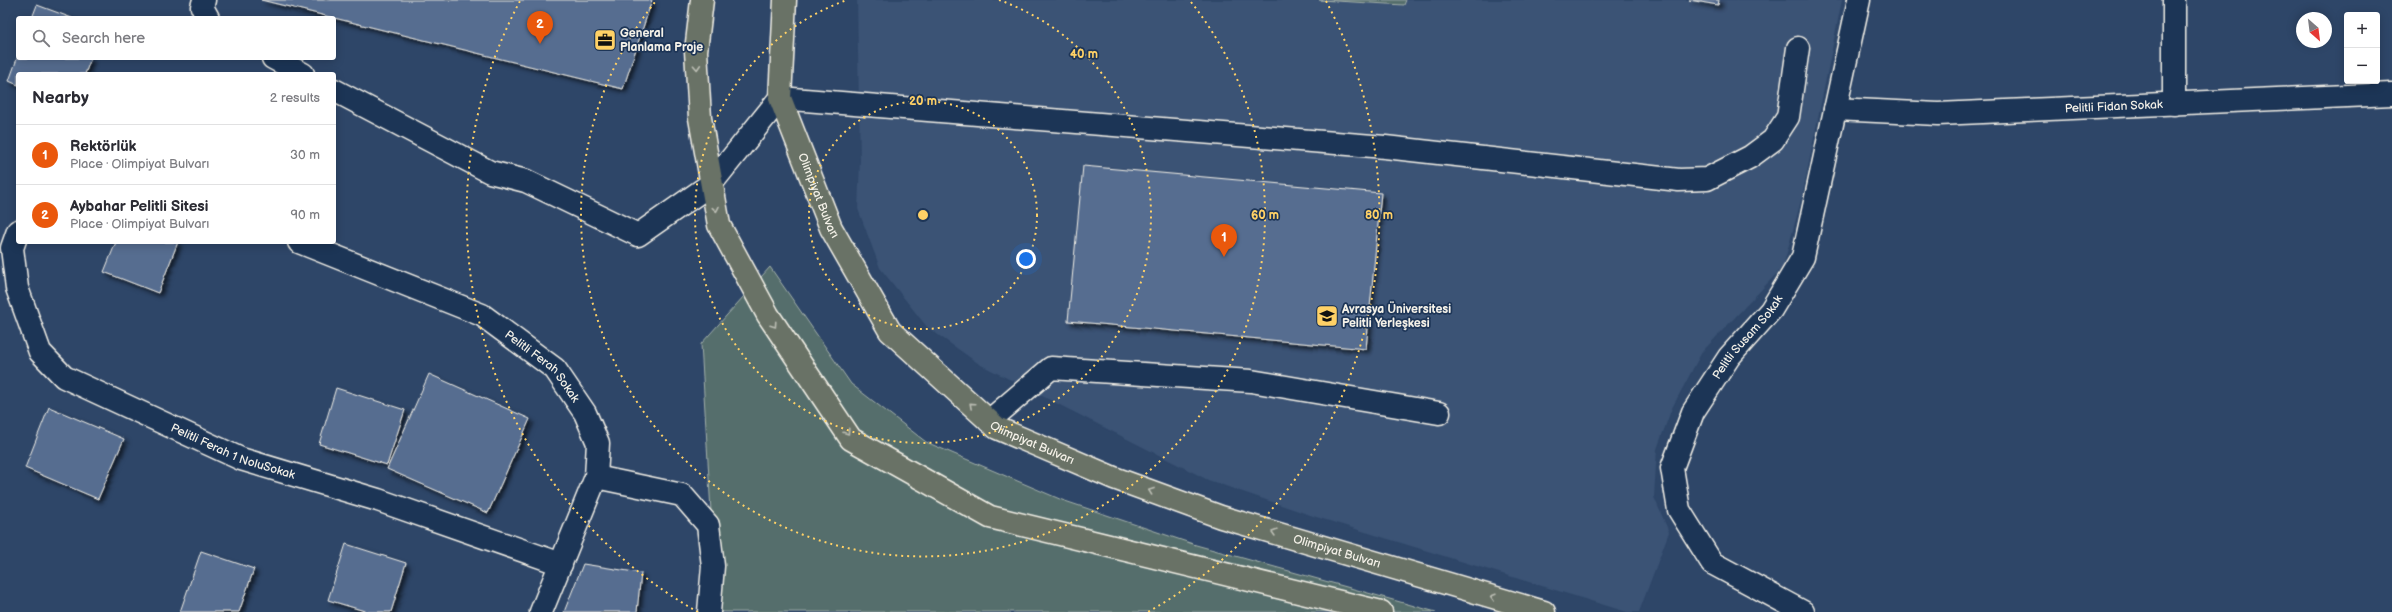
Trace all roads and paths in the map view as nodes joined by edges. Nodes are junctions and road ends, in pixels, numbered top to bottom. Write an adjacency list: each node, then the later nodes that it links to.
1 (204, 0): 6 (street)
2 (702, 0): 15 (main road, one-way to 15)
3 (785, 0): 12 (main road, Olimpiyat Bulvarı)
4 (1859, 0): 14 (street, Pelitli Susam Sokak)
5 (2174, 0): 13 (street)
6 (207, 16)
7 (1798, 48): 12 (street)
8 (277, 60): 9 (street)
9 (299, 72)
10 (336, 91): 15 (street)
11 (2392, 94): 13 (street, Pelitli Fidan Sokak)
12 (780, 98): 15 (street); 19 (main road, Olimpiyat Bulvarı, one-way to 12)
13 (2174, 104): 14 (street, Pelitli Fidan Sokak)
14 (1835, 109): 26 (street, Pelitli Susam Sokak)
15 (711, 184): 24 (main road, one-way to 24)
16 (16, 237): 21 (street, Pelitli Ferah 1 NoluSokak)
17 (304, 244): 20 (street, Pelitli Ferah Sokak)
18 (1439, 413): 19 (street)
19 (989, 421): 25 (main road, Olimpiyat Bulvarı, one-way to 19)
20 (596, 477): 21 (street, Pelitli Ferah Sokak); 23 (street)
21 (561, 564): 22 (street, Pelitli Ferah Sokak)
22 (542, 612)
23 (709, 612)
24 (1381, 612)
25 (1544, 612)
26 (1803, 612)

